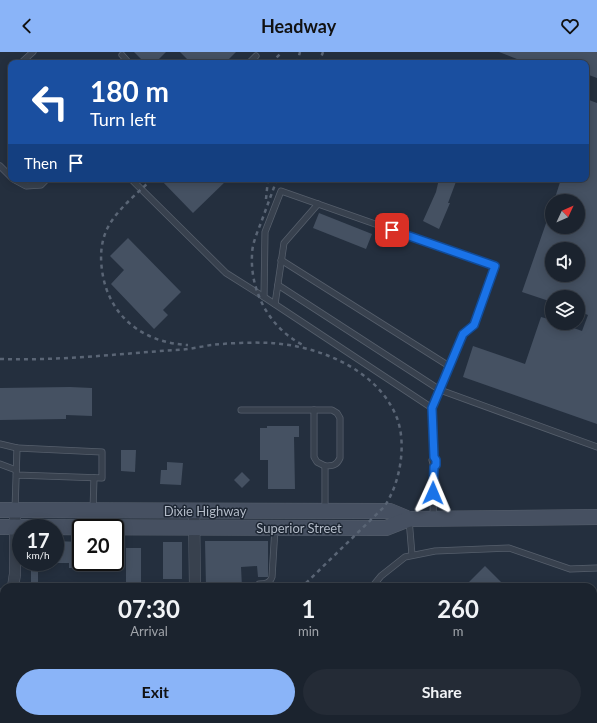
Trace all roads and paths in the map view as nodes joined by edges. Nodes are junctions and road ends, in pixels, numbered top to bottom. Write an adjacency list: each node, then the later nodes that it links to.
1 (33, 52): 4 (lane)
2 (122, 55): 5 (lane)
3 (256, 56): 6 (lane)
4 (25, 60)
5 (127, 60)
6 (252, 60)
7 (0, 166): 8 (lane)
8 (8, 174)
9 (19, 182): 10 (lane)
10 (44, 182)
11 (133, 182): 15 (lane)
12 (318, 204): 13 (lane); 15 (lane); 17 (lane)
13 (281, 260): 14 (lane); 17 (lane)
14 (278, 285): 16 (lane); 18 (lane)
15 (264, 297): 16 (lane)
16 (275, 304): 19 (lane)
17 (449, 366): 18 (lane)
18 (440, 390): 19 (lane); 23 (lane)
19 (432, 408): 37 (lane)
20 (241, 410): 21 (lane)
21 (314, 410): 26 (lane); 26 (lane)
22 (0, 444): 24 (lane)
23 (597, 447)
24 (17, 448): 27 (lane); 28 (lane)
25 (0, 464): 27 (lane)
26 (325, 466): 33 (lane)
27 (16, 473): 28 (lane); 30 (lane)
28 (94, 478): 31 (lane)
29 (0, 510): 30 (main road, Dixie Highway)
30 (15, 510): 31 (main road, Dixie Highway); 35 (street)
31 (93, 511): 32 (main road, Dixie Highway)
32 (194, 511): 33 (main road, Dixie Highway); 41 (street)
33 (325, 511): 36 (main road, Dixie Highway); 43 (main road)
34 (597, 517): 37 (main road, Superior Street)
35 (15, 519)
36 (409, 519): 37 (main road, Superior Street); 43 (main road, Superior Street); 44 (lane)
37 (433, 519)
38 (0, 528): 39 (main road, Superior Street)
39 (12, 528)
40 (64, 528): 41 (main road, Superior Street)
41 (194, 528): 42 (main road, Superior Street); 48 (street)
42 (275, 528): 43 (main road, Superior Street); 49 (lane)
43 (325, 528)
44 (412, 555): 45 (lane); 50 (lane)
45 (597, 568)
46 (16, 571): 47 (street)
47 (14, 583)
48 (195, 583)
49 (264, 583)
50 (375, 583)

